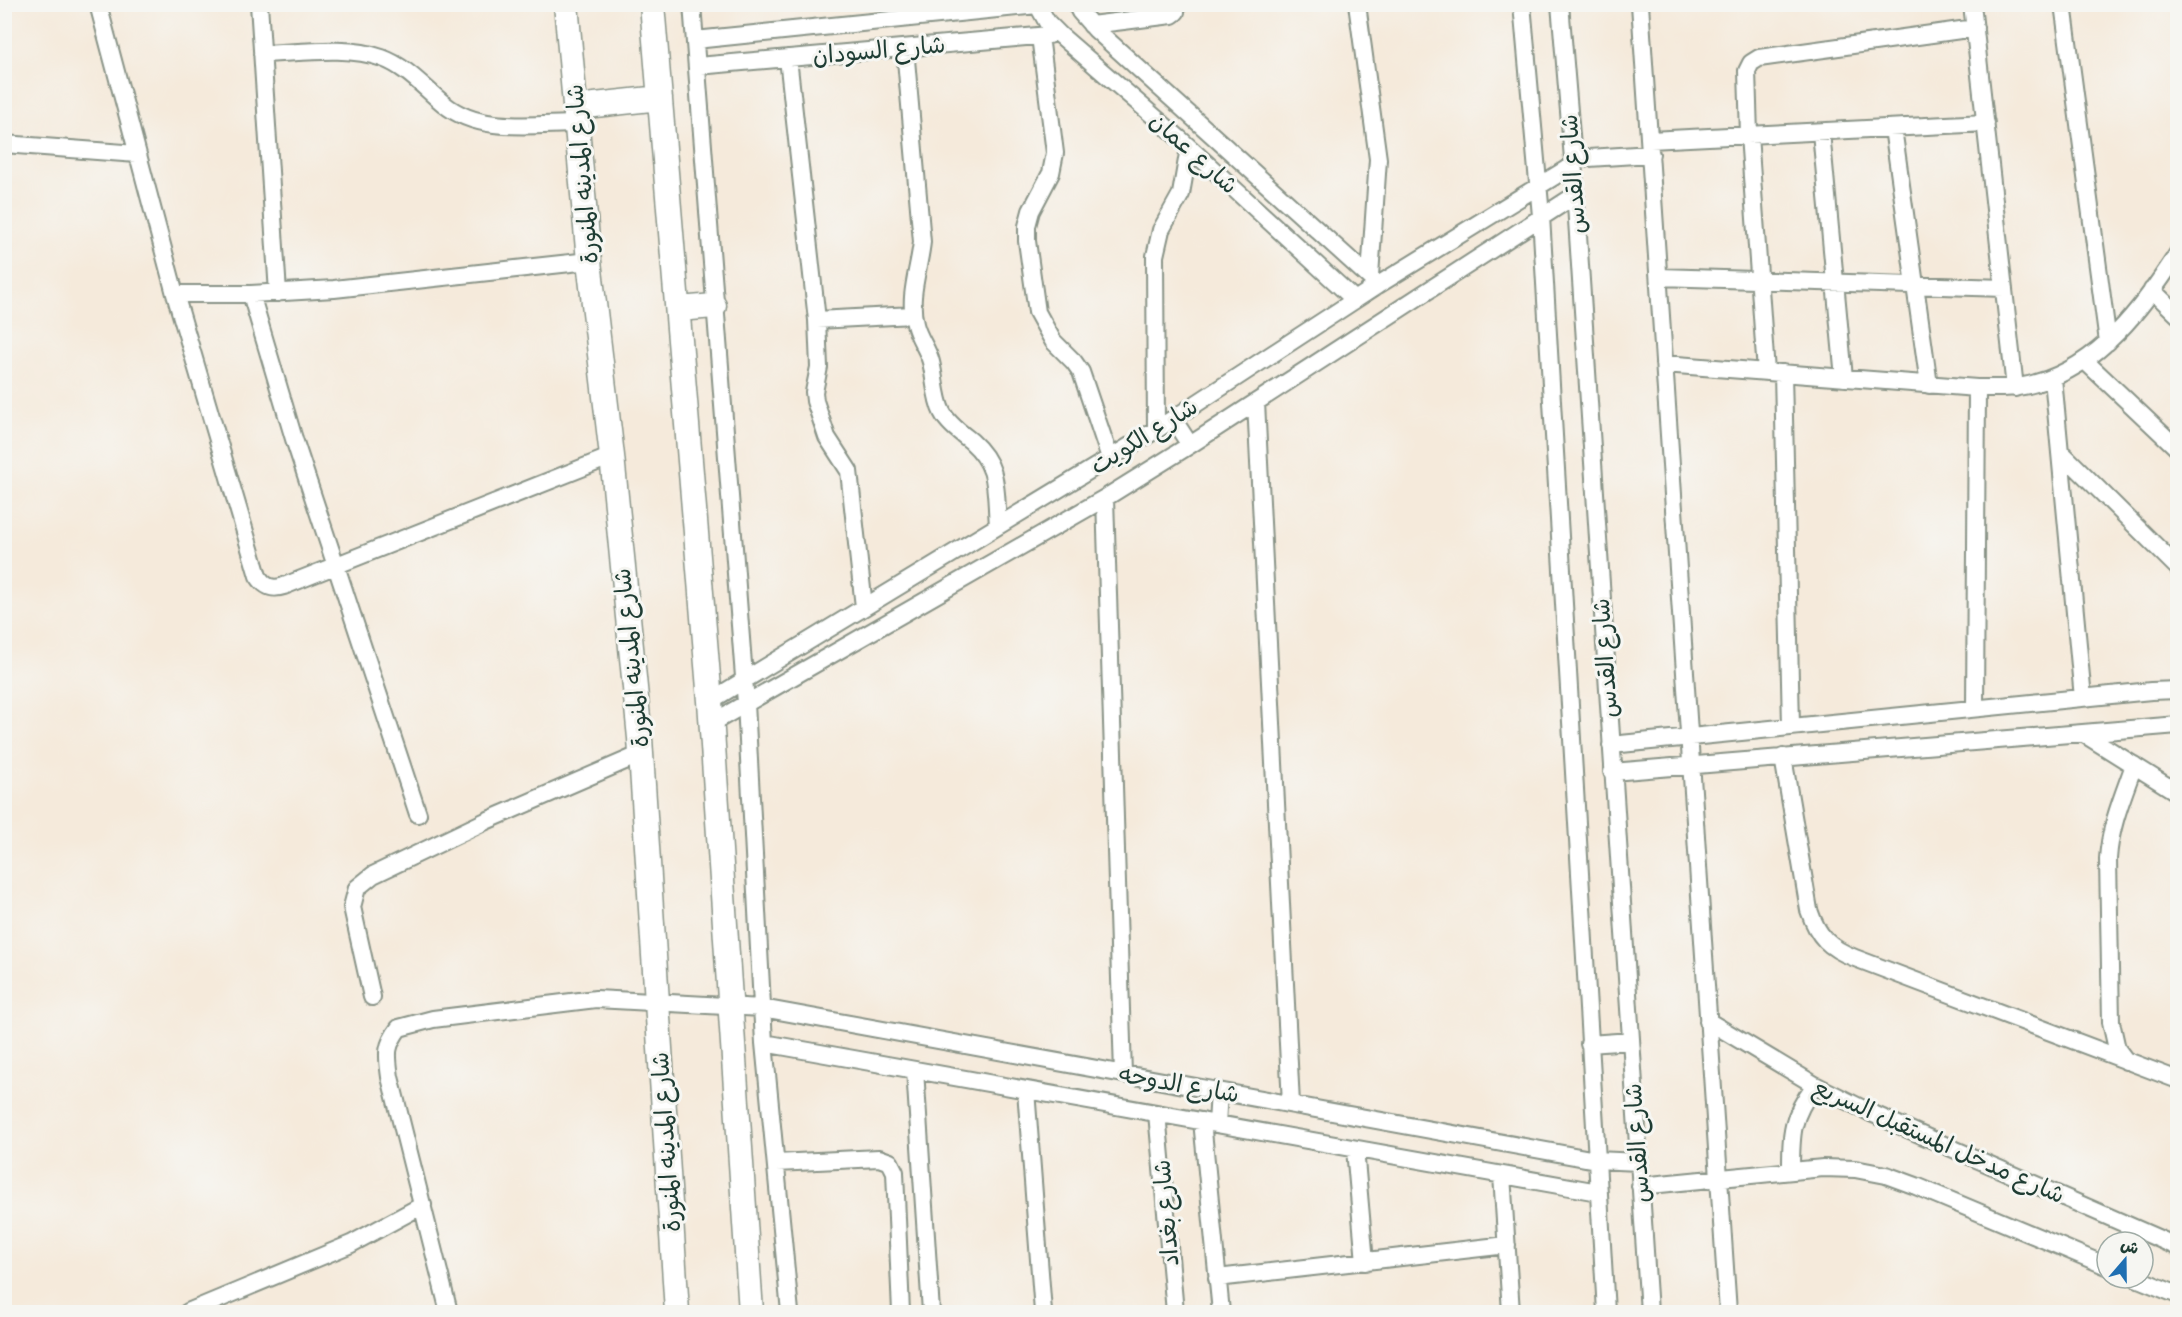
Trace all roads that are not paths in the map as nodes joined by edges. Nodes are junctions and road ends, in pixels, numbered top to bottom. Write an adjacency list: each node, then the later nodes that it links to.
1 (98, 4): 36 (street)
2 (259, 4): 23 (street)
3 (567, 4): 28 (main road, شارع المدينه المنورة)
4 (652, 4): 27 (main road)
5 (692, 4): 20 (street)
6 (1076, 4): 16 (street, شارع عمان)
7 (1177, 4): 16 (street)
8 (1357, 4): 45 (street)
9 (1522, 4): 38 (street)
10 (1560, 4): 37 (street, شارع القدس)
11 (1640, 4): 34 (street)
12 (1972, 4): 17 (street)
13 (2063, 4): 59 (street)
14 (1037, 5): 15 (street, شارع السودان); 18 (street, شارع عمان)
15 (936, 10): 20 (street, شارع السودان)
16 (1091, 25): 21 (street, شارع عمان)
17 (1975, 28): 29 (street); 32 (street)
18 (1060, 35): 19 (street, شارع السودان); 25 (street, شارع عمان)
19 (1040, 36): 22 (street, شارع السودان); 75 (street)
20 (695, 40): 26 (street)
21 (1111, 43): 25 (street); 45 (street, شارع عمان)
22 (904, 48): 24 (street, شارع السودان); 56 (street)
23 (262, 54): 28 (street); 50 (street)
24 (788, 58): 26 (street, شارع السودان); 58 (street)
25 (1094, 64): 35 (street, شارع عمان)
26 (698, 66): 54 (street)
27 (660, 98): 28 (main road); 55 (main road)
28 (576, 115): 42 (main road, شارع المدينه المنورة)
29 (1986, 123): 30 (street); 48 (street)
30 (1893, 128): 31 (street); 47 (street)
31 (1821, 132): 32 (street); 46 (street)
32 (1749, 135): 34 (street); 44 (street)
33 (4, 144): 36 (street)
34 (1650, 147): 37 (street); 43 (street)
35 (1189, 148): 53 (street, شارع عمان); 70 (street)
36 (137, 154): 51 (street)
37 (1573, 162): 38 (street, شارع الكويت); 39 (street, شارع القدس)
38 (1538, 187): 40 (street); 45 (street, شارع الكويت)
39 (1574, 196): 40 (street, شارع الكويت); 91 (street, شارع القدس)
40 (1541, 216): 68 (street, شارع الكويت); 106 (street)
41 (2178, 253): 49 (street)
42 (589, 261): 50 (street); 74 (main road, شارع المدينه المنورة)
43 (1659, 278): 44 (street); 61 (street)
44 (1760, 280): 46 (street); 62 (street)
45 (1374, 281): 53 (street, شارع الكويت)
46 (1835, 283): 47 (street); 63 (street)
47 (1915, 286): 48 (street); 65 (street)
48 (2004, 288): 67 (street)
49 (2152, 290): 57 (street); 59 (street)
50 (278, 293): 52 (street)
51 (175, 294): 52 (street); 78 (street)
52 (251, 294): 78 (street)
53 (1355, 300): 69 (street, شارع الكويت)
54 (714, 306): 55 (main road); 81 (street)
55 (678, 309): 86 (main road)
56 (913, 315): 58 (street); 77 (street)
57 (2178, 315)
58 (818, 320): 80 (street)
59 (2108, 342): 60 (street)
60 (2085, 361): 64 (street); 72 (street)
61 (1664, 364): 62 (street); 90 (street)
62 (1775, 372): 63 (street); 88 (street)
63 (1844, 378): 65 (street)
64 (2053, 378): 67 (street); 73 (street)
65 (1929, 385): 66 (street)
66 (1977, 388): 67 (street); 85 (street)
67 (2016, 388)
68 (1256, 402): 71 (street, شارع الكويت); 114 (street)
69 (1173, 419): 70 (street, شارع الكويت); 71 (street)
70 (1156, 429): 75 (street, شارع الكويت)
71 (1190, 445): 76 (street, شارع الكويت)
72 (2178, 449)
73 (2060, 451): 79 (street); 83 (street)
74 (612, 456): 78 (street); 92 (main road, شارع المدينه المنورة)
75 (1110, 458): 77 (street, شارع الكويت)
76 (1105, 498): 84 (street, شارع الكويت); 109 (street)
77 (999, 525): 80 (street, شارع الكويت)
78 (337, 566): 98 (street)
79 (2178, 568)
80 (864, 607): 81 (street, شارع الكويت)
81 (744, 681): 84 (street); 86 (street, شارع الكويت)
82 (2174, 686): 83 (street)
83 (2083, 698): 85 (street)
84 (746, 703): 86 (street, شارع الكويت); 102 (street)
85 (1975, 708): 88 (street)
86 (711, 712): 101 (main road)
87 (2178, 725): 89 (street)
88 (1791, 726): 90 (street)
89 (2084, 734): 93 (street); 95 (street)
90 (1688, 736): 91 (street); 94 (street)
91 (1611, 745): 96 (street, شارع القدس)
92 (641, 754): 99 (street); 100 (main road, شارع المدينه المنورة)
93 (1783, 758): 94 (street); 107 (street)
94 (1690, 765): 96 (street); 103 (street)
95 (2134, 765): 97 (street); 107 (street)
96 (1612, 772): 104 (street, شارع القدس)
97 (2178, 793)
98 (418, 814)
99 (372, 997)
100 (657, 1001): 101 (street, شارع الدوحه); 126 (street, شارع الدوحه); 136 (main road, شارع المدينه المنورة)
101 (729, 1006): 102 (street, شارع الدوحه); 137 (main road)
102 (762, 1008): 105 (street); 109 (street, شارع الدوحه)
103 (1708, 1021): 111 (street, شارع مدخل المستقبل السريع); 123 (street)
104 (1631, 1041): 106 (street); 119 (street, شارع القدس)
105 (764, 1043): 108 (street, شارع الدوحه); 120 (street)
106 (1589, 1044): 118 (street)
107 (2126, 1061): 110 (street)
108 (915, 1070): 112 (street, شارع الدوحه); 140 (street)
109 (1122, 1074): 113 (street, شارع الدوحه)
110 (2178, 1080)
111 (1815, 1085): 121 (street); 128 (street, شارع مدخل المستقبل السريع)
112 (1026, 1090): 115 (street, شارع الدوحه); 141 (street)
113 (1219, 1091): 114 (street, شارع الدوحه); 116 (street, شارع بغداد)
114 (1291, 1104): 118 (street, شارع الدوحه)
115 (1157, 1113): 116 (street, شارع الدوحه); 142 (street, شارع بغداد)
116 (1210, 1123): 117 (street, شارع الدوحه); 131 (street, شارع بغداد)
117 (1355, 1149): 122 (street, شارع الدوحه); 130 (street)
118 (1596, 1160): 119 (street, شارع الدوحه); 125 (street)
119 (1639, 1162): 124 (street, شارع القدس)
120 (776, 1163): 138 (street); 139 (street)
121 (1791, 1172): 123 (street, شارع مدخل المستقبل السريع); 129 (street, شارع مدخل المستقبل السريع)
122 (1502, 1174): 125 (street, شارع الدوحه); 127 (street)
123 (1718, 1179): 124 (street, شارع مدخل المستقبل السريع); 147 (street)
124 (1640, 1186): 146 (street, شارع القدس)
125 (1598, 1192): 145 (street)
126 (423, 1205): 134 (street); 135 (street)
127 (1507, 1245): 130 (street); 144 (street)
128 (2178, 1247)
129 (2095, 1261)
130 (1365, 1262): 131 (street)
131 (1217, 1278): 143 (street, شارع بغداد)
132 (2155, 1286): 133 (street)
133 (2178, 1295)
134 (188, 1312)
135 (449, 1312)
136 (677, 1312)
137 (751, 1312)
138 (790, 1312)
139 (901, 1312)
140 (931, 1312)
141 (1043, 1312)
142 (1175, 1312)
143 (1221, 1312)
144 (1511, 1312)
145 (1605, 1312)
146 (1649, 1312)
147 (1728, 1312)

